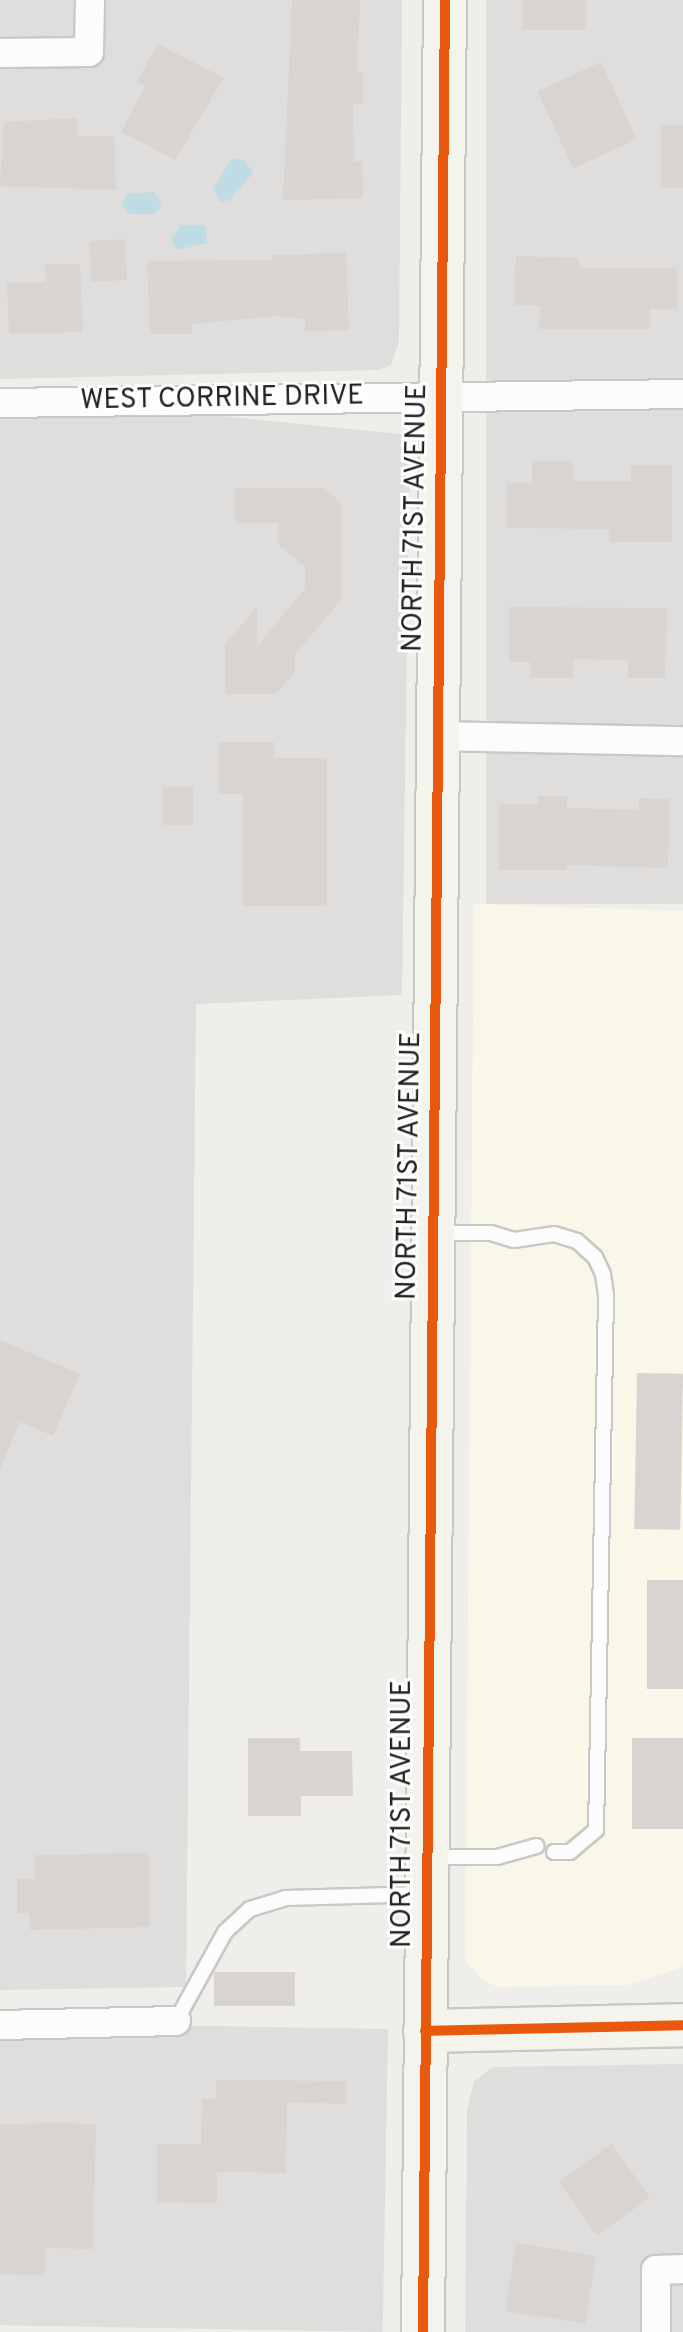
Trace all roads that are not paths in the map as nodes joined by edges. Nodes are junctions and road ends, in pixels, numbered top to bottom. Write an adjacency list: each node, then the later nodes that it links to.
1 (90, 0): 3 (street)
2 (445, 0): 5 (street, NORTH 71ST AVENUE)
3 (0, 53)
4 (683, 394): 5 (street, WEST CORRINE DRIVE)
5 (441, 396): 6 (street, WEST CORRINE DRIVE); 7 (street, NORTH 71ST AVENUE)
6 (0, 403)
7 (438, 736): 8 (street); 9 (street, NORTH 71ST AVENUE)
8 (683, 741)
9 (433, 1234): 11 (lane); 12 (street, NORTH 71ST AVENUE)
10 (537, 1846): 12 (lane)
11 (554, 1852)
12 (426, 1876): 13 (lane); 16 (street, NORTH 71ST AVENUE)
13 (176, 2021): 14 (street)
14 (0, 2025)
15 (683, 2025): 16 (street)
16 (425, 2031): 18 (street, NORTH 71ST AVENUE)
17 (669, 2270): 19 (street)
18 (423, 2332)
19 (656, 2332)

